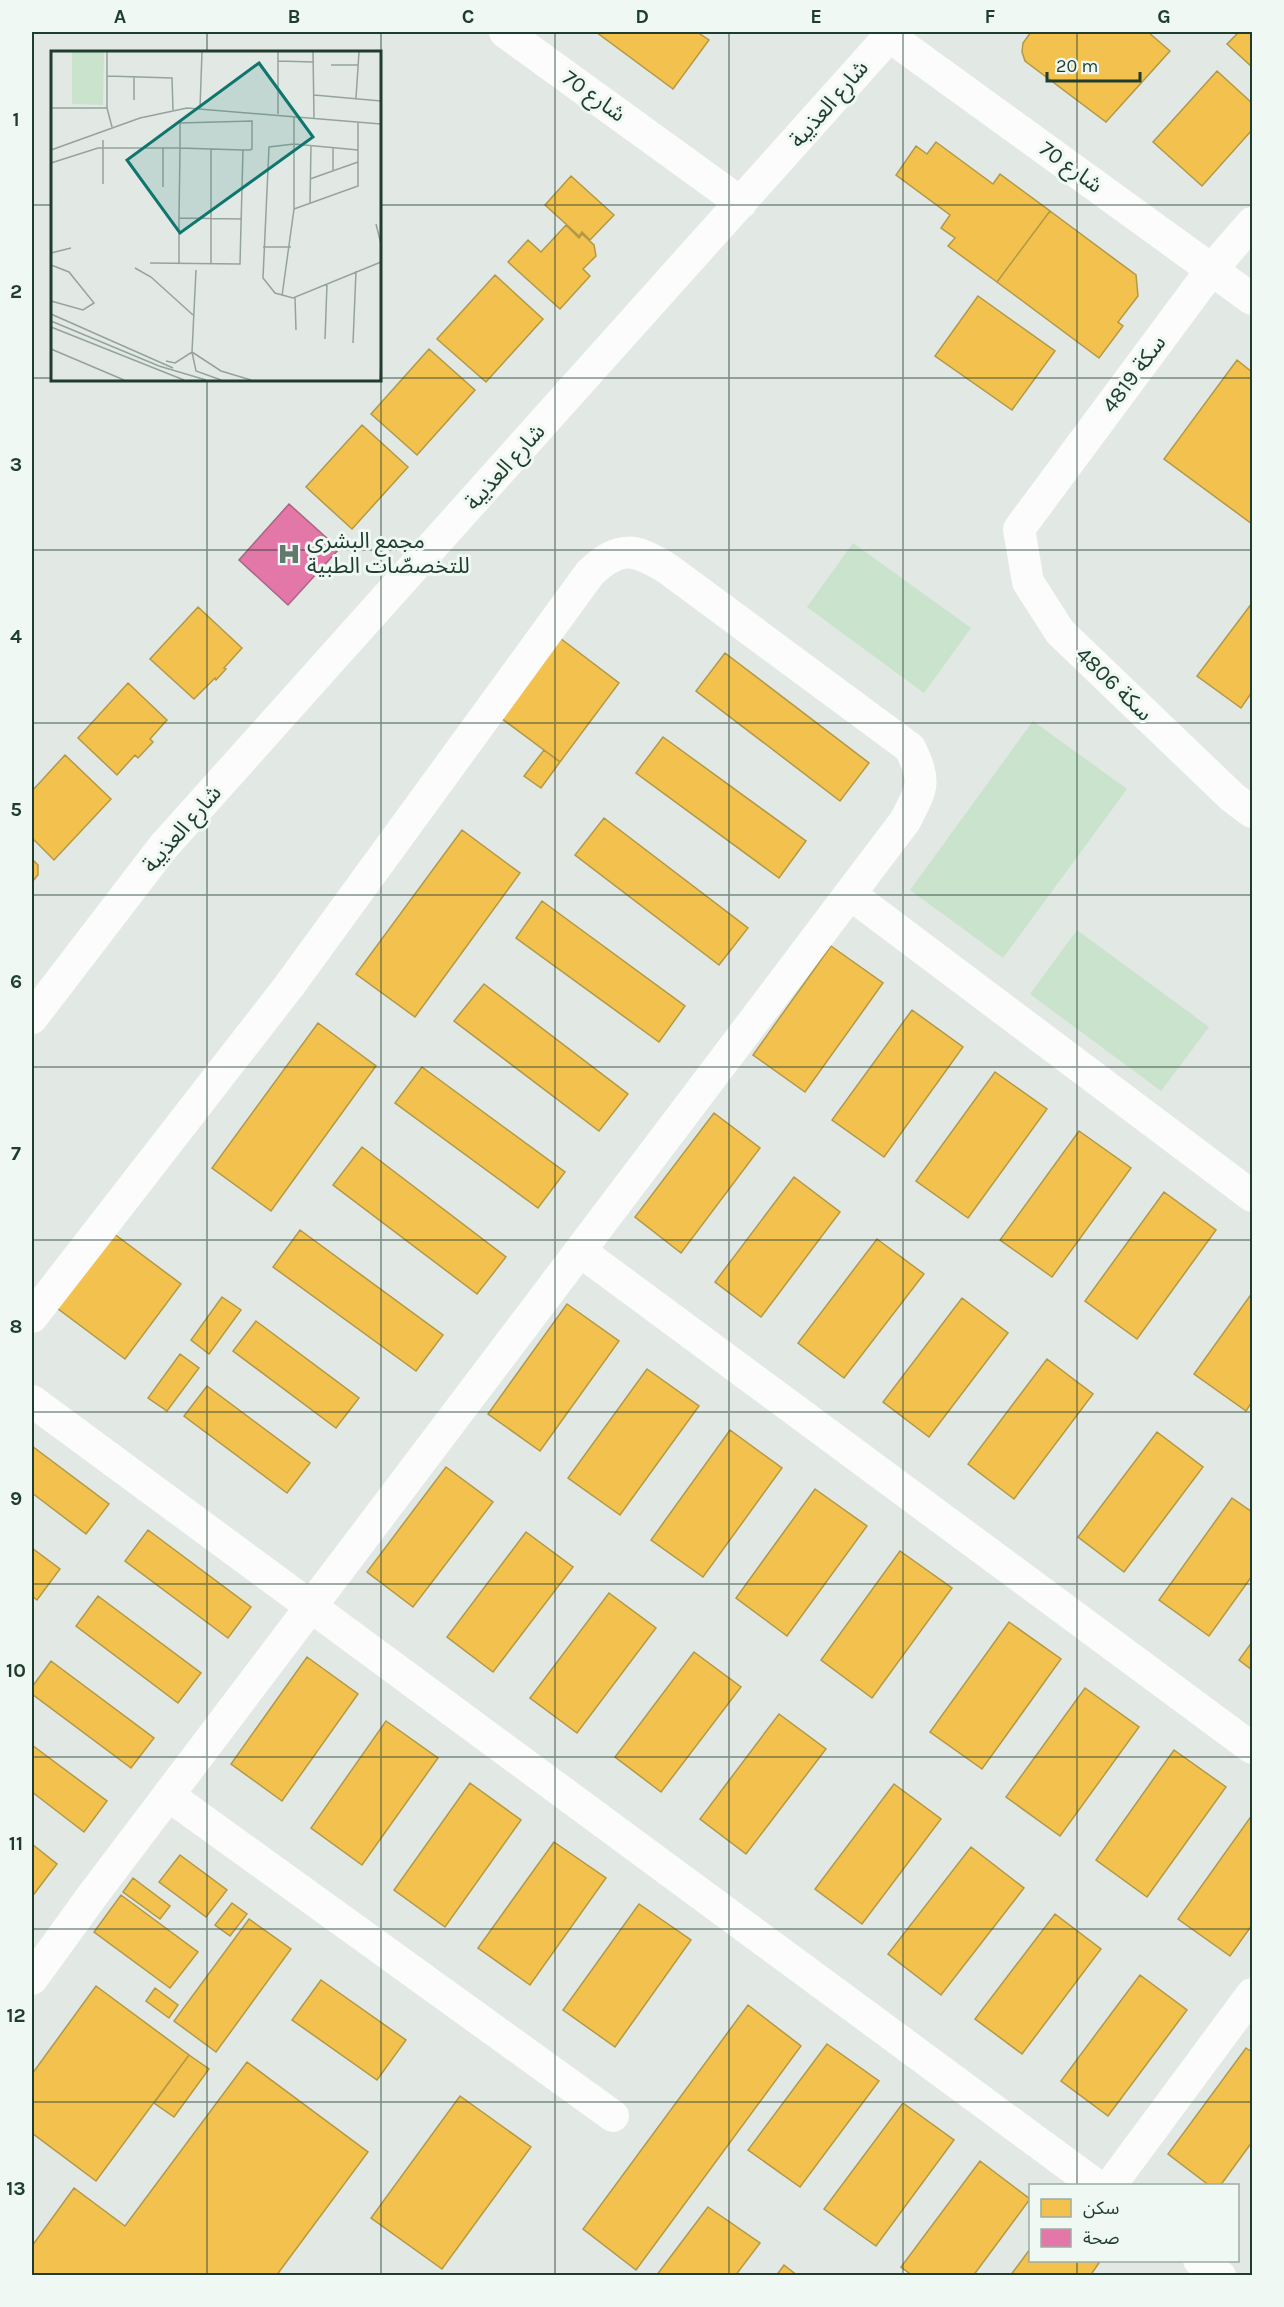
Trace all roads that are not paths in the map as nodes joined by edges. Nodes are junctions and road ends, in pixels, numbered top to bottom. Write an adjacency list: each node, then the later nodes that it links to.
1 (506, 32): 3 (street, شارع 70)
2 (891, 34): 3 (street, شارع العذيبة); 5 (street, شارع 70)
3 (741, 204): 10 (street, شارع العذيبة)
4 (1252, 224): 5 (street, سكة 4819)
5 (1212, 269): 6 (street, شارع 70); 7 (street, سكة 4819)
6 (1252, 298)
7 (1019, 529): 8 (street, سكة 4806)
8 (1252, 812)
9 (850, 894): 11 (street); 12 (street); 13 (street)
10 (32, 1018)
11 (1252, 1196)
12 (580, 1251): 15 (street); 16 (street)
13 (32, 1317)
14 (32, 1401): 15 (street)
15 (311, 1607): 17 (street); 21 (street)
16 (1252, 1748)
17 (168, 1795): 18 (street); 20 (street)
18 (32, 1979)
19 (1252, 1994): 22 (street)
20 (613, 2116)
21 (1094, 2184)
22 (1111, 2184)
23 (1202, 2262): 24 (street)
24 (1220, 2276)

